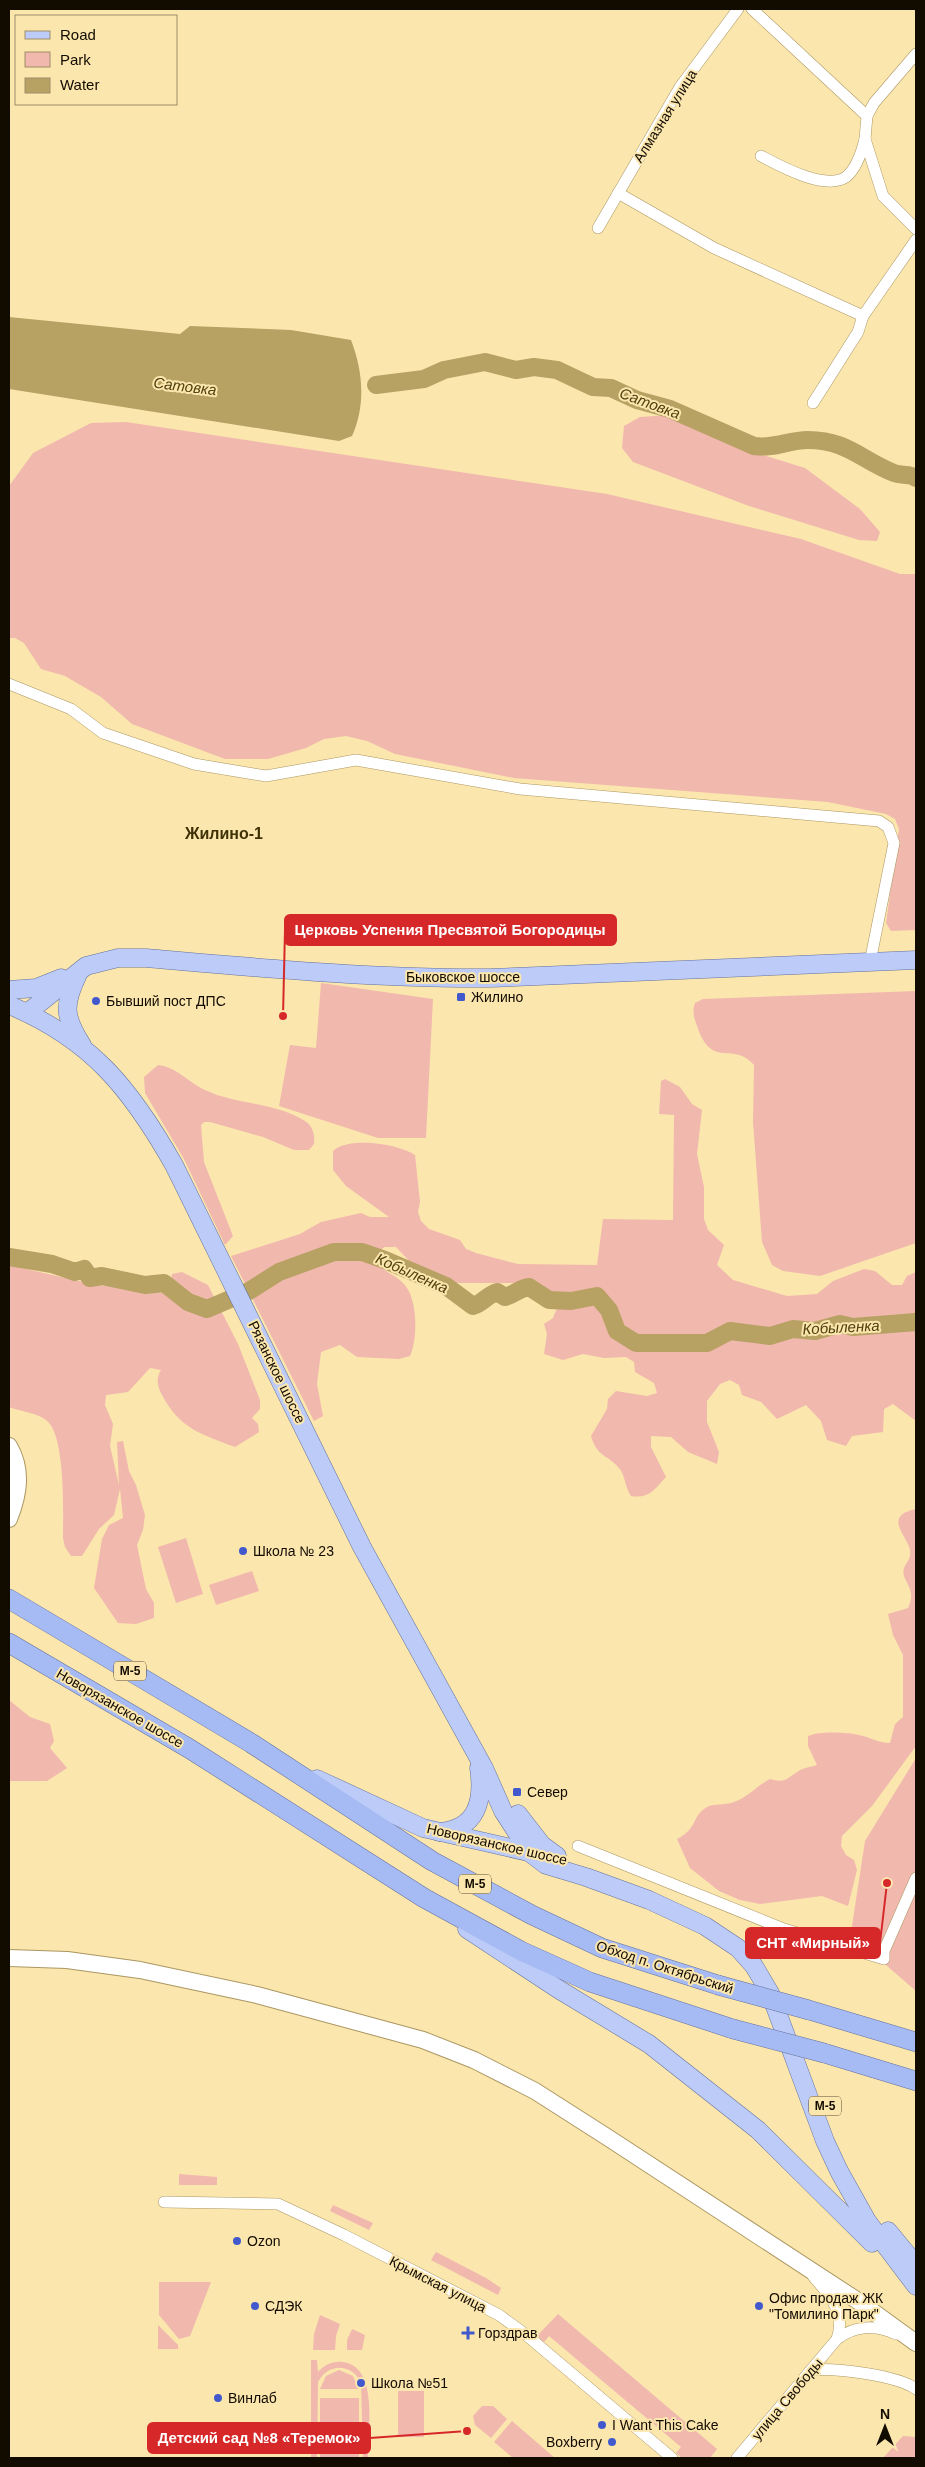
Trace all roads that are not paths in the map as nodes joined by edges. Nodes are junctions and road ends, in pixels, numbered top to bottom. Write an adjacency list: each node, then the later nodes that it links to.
1 (738, 9): 7 (street, Алмазная улица)
2 (752, 9): 4 (street)
3 (916, 54): 4 (street)
4 (867, 116): 5 (street)
5 (865, 139): 6 (street); 9 (street)
6 (761, 156)
7 (618, 193): 8 (street, Алмазная улица); 11 (street)
8 (598, 228)
9 (916, 229)
10 (916, 240): 11 (street)
11 (863, 316): 12 (street)
12 (813, 403)
13 (9, 684): 15 (street)
14 (916, 960): 15 (main road, Быковское шоссе)
15 (870, 962): 16 (main road, Быковское шоссе)
16 (80, 970): 17 (main road); 20 (main road, Быковское шоссе); 21 (main road)
17 (9, 990)
18 (9, 997): 20 (main road, Рязанское шоссе)
19 (9, 1005): 20 (main road, Рязанское шоссе)
20 (27, 1012): 21 (main road, Рязанское шоссе)
21 (82, 1046): 26 (main road, Рязанское шоссе)
22 (9, 1446): 23 (main road)
23 (9, 1519)
24 (9, 1599): 27 (highway, Новорязанское шоссе / М-5)
25 (9, 1643): 34 (highway, Новорязанское шоссе / М-5)
26 (469, 1742): 28 (main road, Рязанское шоссе); 29 (main road)
27 (251, 1743): 29 (main road, Новорязанское шоссе / М-5); 36 (highway, Обход п. Октябрьский / М-5, bridge)
28 (484, 1768): 31 (main road, Рязанское шоссе); 32 (main road, Рязанское шоссе)
29 (438, 1832): 31 (main road, Новорязанское шоссе / М-5)
30 (578, 1846): 33 (street)
31 (530, 1853): 32 (main road, Новорязанское шоссе / М-5); 41 (main road)
32 (556, 1856): 39 (main road, Новорязанское шоссе / М-5)
33 (916, 1878)
34 (424, 1898): 37 (highway, М-5, bridge); 41 (main road)
35 (9, 1958): 40 (main road)
36 (916, 2042)
37 (916, 2081)
38 (164, 2202): 46 (street, Крымская улица)
39 (916, 2265)
40 (805, 2267): 42 (street); 43 (main road)
41 (916, 2286)
42 (837, 2339): 43 (street, улица Свободы); 44 (street, улица Свободы)
43 (916, 2343)
44 (811, 2370): 45 (street); 47 (street, улица Свободы)
45 (916, 2389)
46 (672, 2458)
47 (738, 2458)

